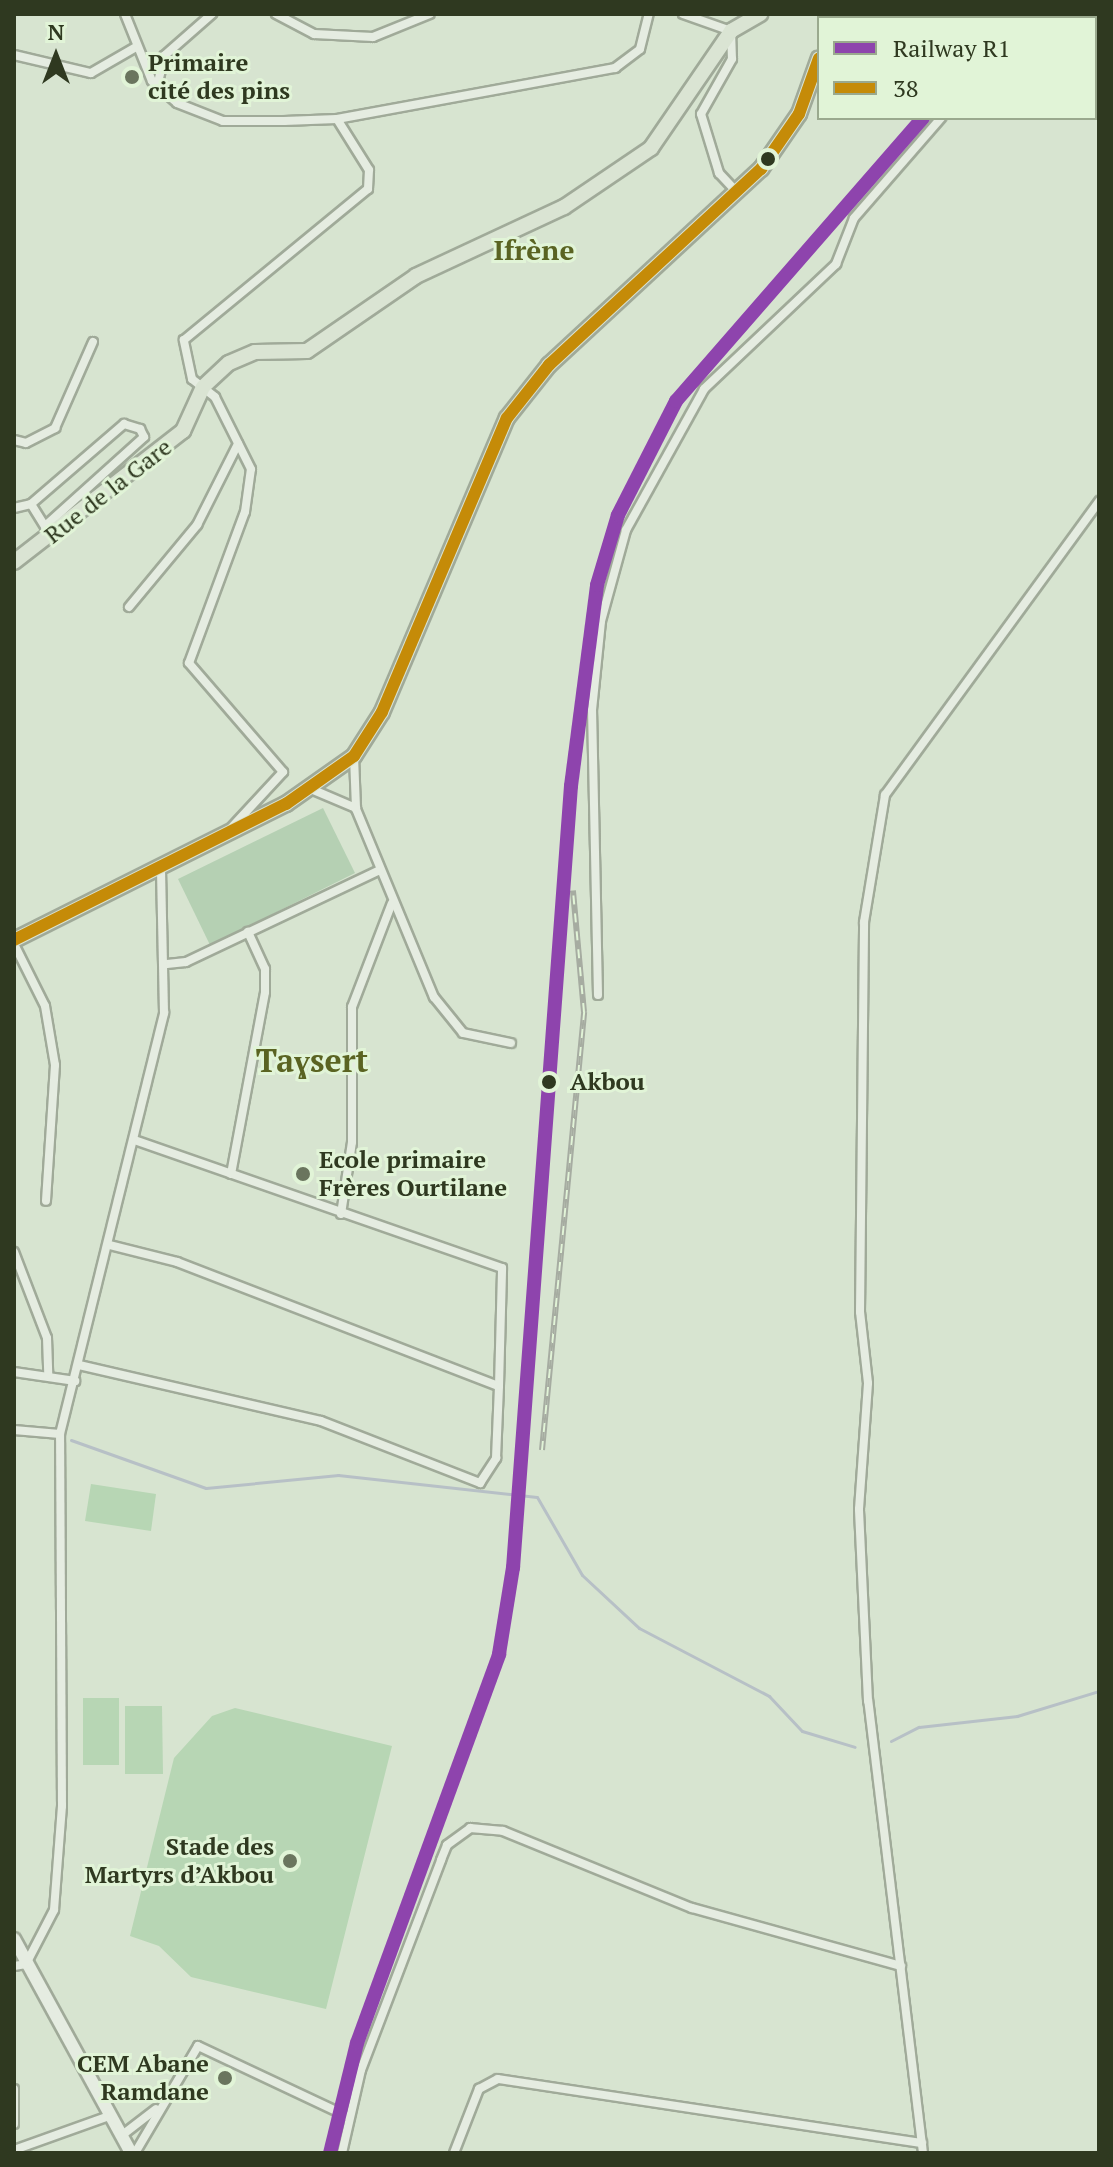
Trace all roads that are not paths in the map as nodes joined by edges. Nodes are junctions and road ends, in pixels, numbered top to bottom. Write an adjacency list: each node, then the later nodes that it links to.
1 (125, 14): 10 (street)
2 (212, 14): 13 (street)
3 (276, 14): 4 (street)
4 (430, 14)
5 (649, 14): 14 (street)
6 (683, 14): 8 (street)
7 (761, 14): 9 (main road)
8 (709, 17): 9 (street)
9 (731, 31): 16 (street); 18 (main road)
10 (136, 47): 11 (street); 13 (street)
11 (14, 55)
12 (817, 63): 16 (main road)
13 (157, 87): 14 (street)
14 (337, 119): 18 (street)
15 (939, 120): 37 (street)
16 (735, 190): 27 (main road)
17 (93, 342): 19 (street)
18 (203, 387): 20 (street); 24 (main road, Rue de la Gare)
19 (14, 440)
20 (238, 443): 26 (street); 30 (street)
21 (1099, 501): 54 (street)
22 (31, 504): 23 (street); 24 (street); 24 (street)
23 (14, 508)
24 (46, 534): 25 (main road, Rue de la Gare)
25 (14, 562)
26 (129, 607)
27 (354, 756): 28 (main road); 29 (street)
28 (311, 789): 29 (street); 30 (main road)
29 (356, 809): 32 (street)
30 (227, 833): 31 (main road)
31 (161, 865): 35 (main road); 36 (street)
32 (378, 871): 33 (street); 34 (street)
33 (392, 902): 38 (street); 42 (street)
34 (248, 932): 36 (street); 40 (street)
35 (14, 942): 41 (street)
36 (167, 964): 39 (street)
37 (598, 995)
38 (511, 1043)
39 (134, 1140): 40 (street); 43 (street)
40 (231, 1174): 42 (street)
41 (46, 1201)
42 (341, 1214): 49 (street)
43 (110, 1245): 45 (street); 49 (street)
44 (14, 1252): 47 (street)
45 (79, 1365): 48 (street); 49 (street)
46 (14, 1372): 47 (street)
47 (48, 1376): 48 (street)
48 (75, 1381): 51 (street)
49 (499, 1386)
50 (14, 1430): 51 (street)
51 (60, 1434): 53 (street)
52 (14, 1939): 53 (street)
53 (20, 1965): 57 (street)
54 (901, 1966): 58 (street); 61 (street)
55 (14, 2089): 59 (street)
56 (160, 2106): 58 (street); 60 (street); 63 (street)
57 (109, 2116): 60 (street); 62 (street)
58 (349, 2117): 64 (street)
59 (14, 2124)
60 (121, 2136): 63 (street)
61 (922, 2143): 65 (street); 66 (street)
62 (14, 2150)
63 (133, 2153)
64 (342, 2153)
65 (454, 2153)
66 (923, 2153)

